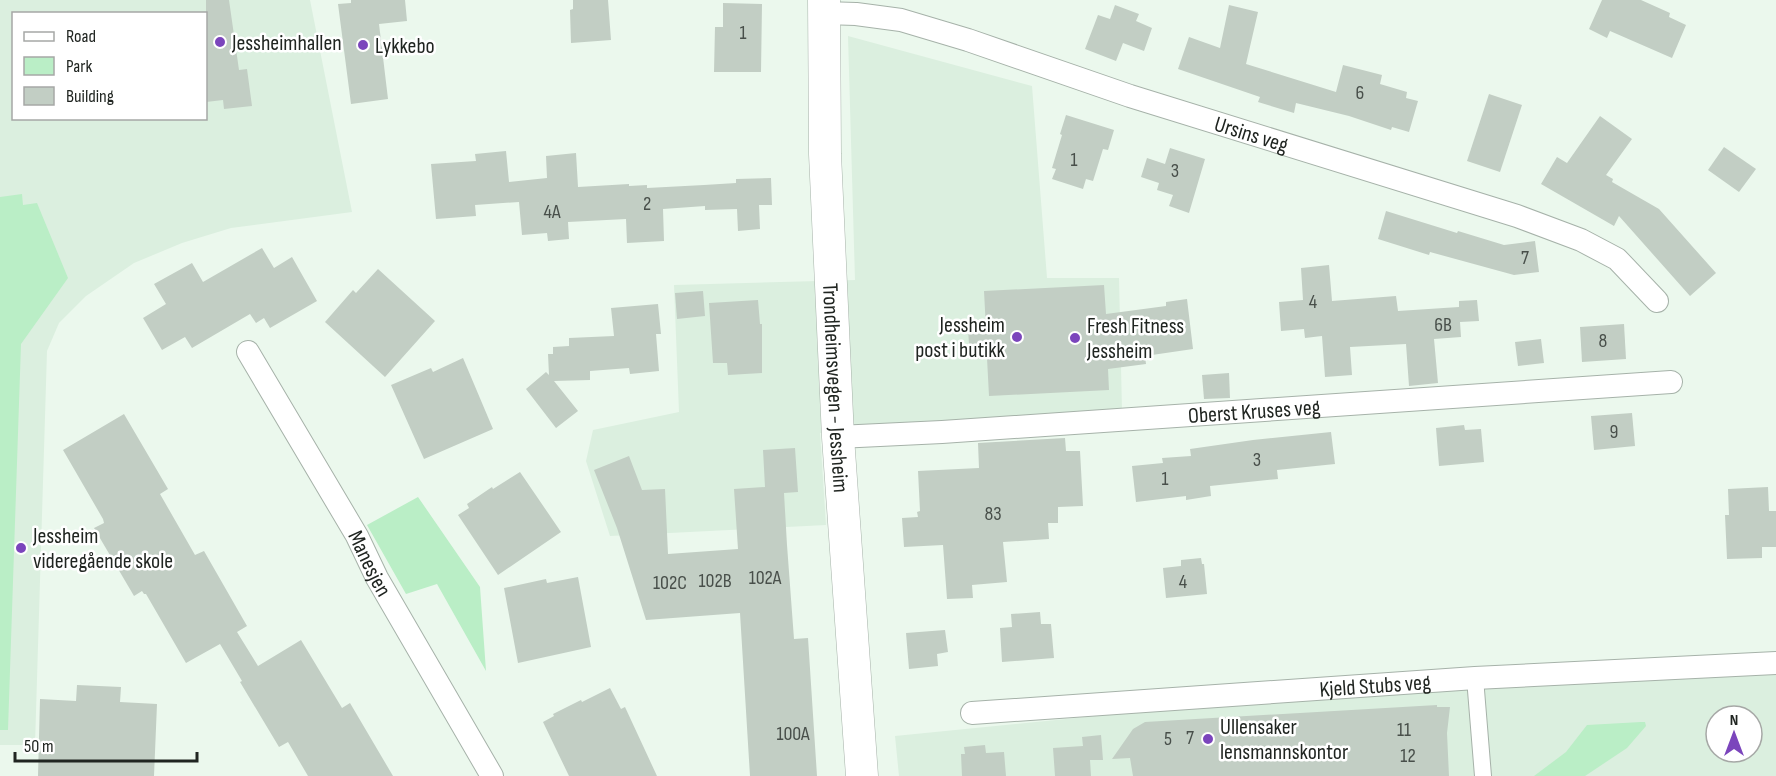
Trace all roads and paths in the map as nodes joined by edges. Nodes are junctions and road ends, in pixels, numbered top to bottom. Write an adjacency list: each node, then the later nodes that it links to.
1 (824, 6): 2 (street, Ursins veg); 5 (main road, Trondheimsvegen - Jessheim)
2 (1657, 301)
3 (248, 352): 9 (street, Manesjen)
4 (1671, 382): 5 (street, Oberst Kruses veg)
5 (838, 437): 10 (main road, Trondheimsvegen - Jessheim)
6 (1776, 663): 7 (street, Kjeld Stubs veg)
7 (1475, 678): 8 (street, Kjeld Stubs veg); 11 (street)
8 (972, 713)
9 (492, 776)
10 (862, 776)
11 (1483, 776)

